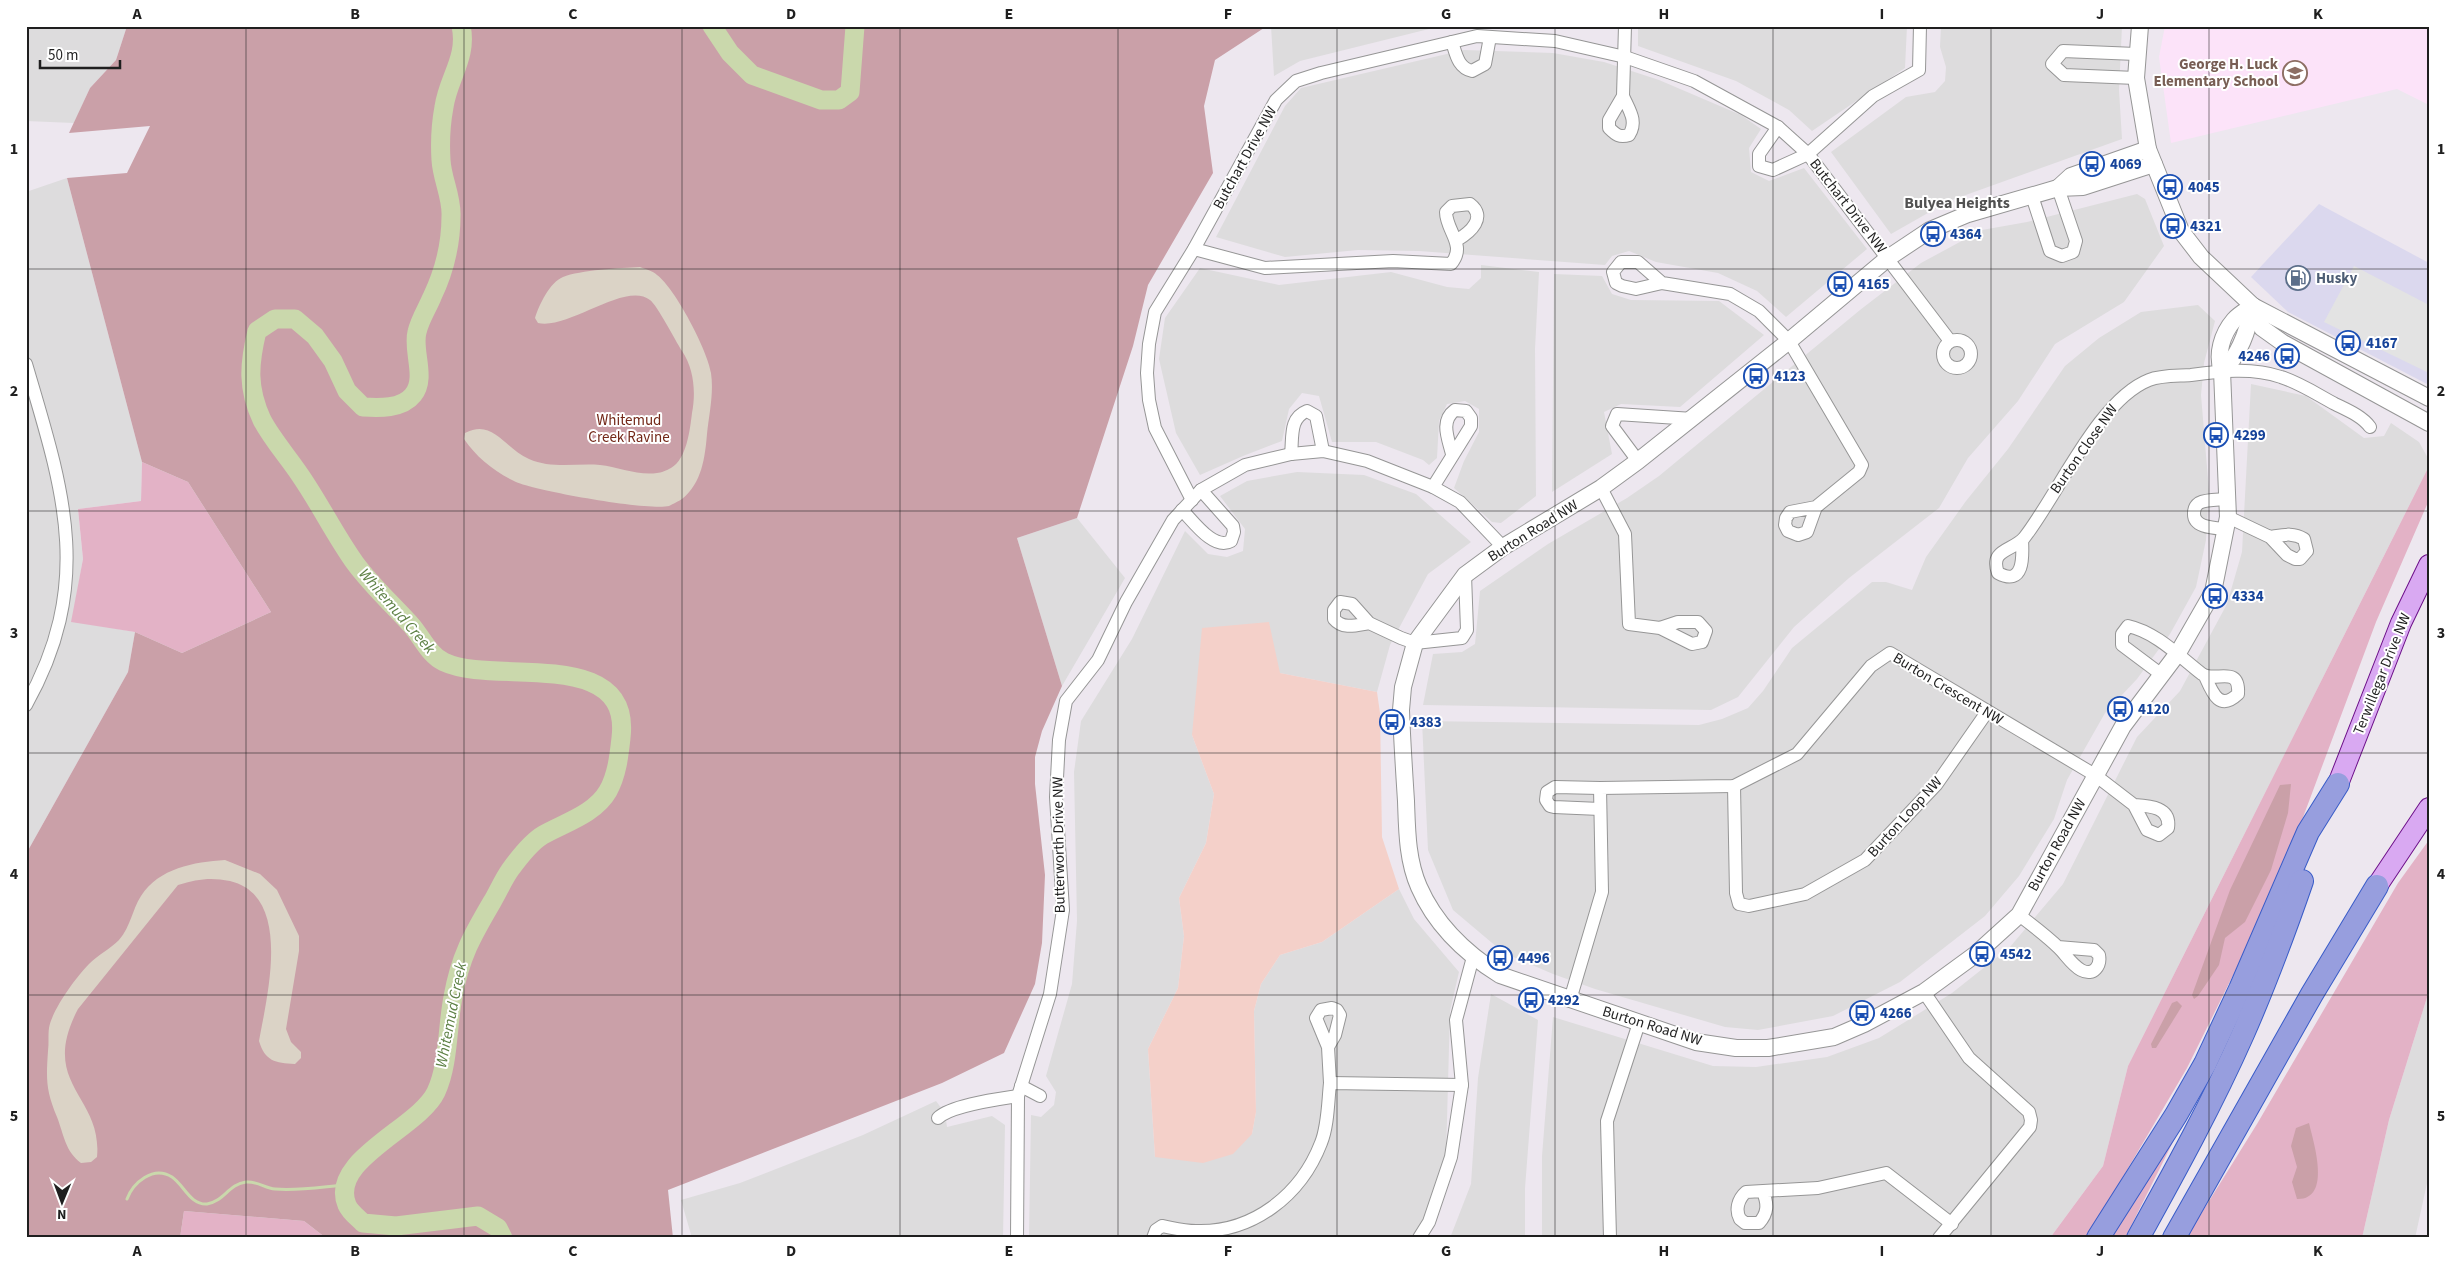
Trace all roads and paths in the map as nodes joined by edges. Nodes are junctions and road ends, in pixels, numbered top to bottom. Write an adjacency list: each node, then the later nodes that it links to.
1 (1625, 26): 7 (street)
2 (1920, 26): 11 (street)
3 (2140, 26): 6 (street)
4 (1482, 33): 5 (street, Butchart Drive NW); 5 (street); 7 (street, Butchart Drive NW)
5 (1452, 42): 16 (street, Butchart Drive NW)
6 (2136, 54): 8 (street); 8 (street)
7 (1625, 56): 9 (street); 10 (street, Butchart Drive NW)
8 (2136, 78): 12 (street)
9 (1623, 96)
10 (1778, 127): 11 (street, Butchart Drive NW); 11 (street, Butchart Drive NW)
11 (1808, 154): 17 (street, Butchart Drive NW)
12 (2151, 156): 13 (street, Burton Road NW); 19 (street)
13 (2058, 188): 14 (street, Burton Road NW); 14 (street)
14 (2032, 196): 17 (street, Burton Road NW)
15 (1457, 240): 16 (street)
16 (1194, 249): 38 (street, Butchart Drive NW)
17 (1888, 258): 20 (street); 21 (street, Burton Road NW)
18 (1662, 283): 21 (street)
19 (2253, 306): 23 (street); 24 (street); 25 (street)
20 (1950, 341)
21 (1789, 342): 27 (street, Burton Road NW); 39 (street)
22 (26, 364): 53 (street)
23 (2222, 371): 29 (street, Burton Close NW); 37 (street, Burton Road NW); 43 (street, Burton Close NW)
24 (2386, 377): 25 (street); 26 (street)
25 (2377, 394): 28 (street)
26 (2429, 398)
27 (1693, 419): 33 (street, Burton Road NW); 33 (street)
28 (2429, 422)
29 (2370, 427)
30 (1323, 451): 31 (street, Butterworth Drive NW); 31 (street); 34 (street, Butterworth Drive NW)
31 (1291, 454): 36 (street, Butterworth Drive NW)
32 (1452, 454): 34 (street)
33 (1638, 461): 35 (street, Burton Road NW)
34 (1433, 487): 44 (street, Butterworth Drive NW)
35 (1601, 488): 44 (street, Burton Road NW); 48 (street)
36 (1201, 490): 38 (street, Butterworth Drive NW); 40 (street)
37 (2227, 499): 41 (street, Burton Road NW); 41 (street)
38 (1192, 500): 40 (street, Butterworth Drive NW)
39 (1816, 507)
40 (1182, 510): 72 (street, Butterworth Drive NW)
41 (2227, 523): 42 (street); 50 (street, Burton Road NW)
42 (2270, 537)
43 (2022, 540)
44 (1503, 547): 46 (street, Burton Road NW)
45 (2429, 565): 56 (main road, Terwillegar Drive NW)
46 (1466, 575): 49 (street, Burton Road NW); 49 (street)
47 (1369, 623): 49 (street)
48 (1660, 628)
49 (1415, 643): 65 (street, Burton Road NW)
50 (2178, 653): 51 (street, Burton Road NW); 51 (street); 52 (street)
51 (2162, 675): 55 (street, Burton Road NW)
52 (2205, 676)
53 (26, 705)
54 (1987, 712): 55 (street, Burton Crescent NW); 57 (street, Burton Crescent NW); 57 (street, Burton Loop NW)
55 (2095, 775): 59 (street); 63 (street, Burton Road NW)
56 (2338, 784): 82 (highway); 83 (highway)
57 (1734, 786): 58 (street, Burton Crescent NW)
58 (1600, 788): 61 (street); 61 (street, Burton Crescent NW)
59 (2134, 805)
60 (2429, 808): 62 (main road)
61 (1600, 810): 67 (street)
62 (2377, 886): 84 (highway)
63 (2019, 915): 64 (street); 66 (street, Burton Road NW)
64 (2058, 947)
65 (1473, 957): 67 (street, Burton Road NW); 71 (street)
66 (1924, 992): 68 (street, Burton Road NW); 76 (street)
67 (1570, 1000): 68 (street, Burton Road NW)
68 (1640, 1023): 80 (street)
69 (1328, 1047): 70 (street)
70 (1330, 1083): 71 (street); 78 (street)
71 (1462, 1085): 79 (street)
72 (1020, 1091): 73 (street); 74 (street); 77 (street, Butterworth Drive NW)
73 (1040, 1096)
74 (938, 1118)
75 (1763, 1192): 76 (street)
76 (1952, 1224): 81 (street)
77 (1017, 1238)
78 (1153, 1238)
79 (1419, 1238)
80 (1610, 1238)
81 (1939, 1238)
82 (2098, 1238)
83 (2138, 1238)
84 (2174, 1238)

